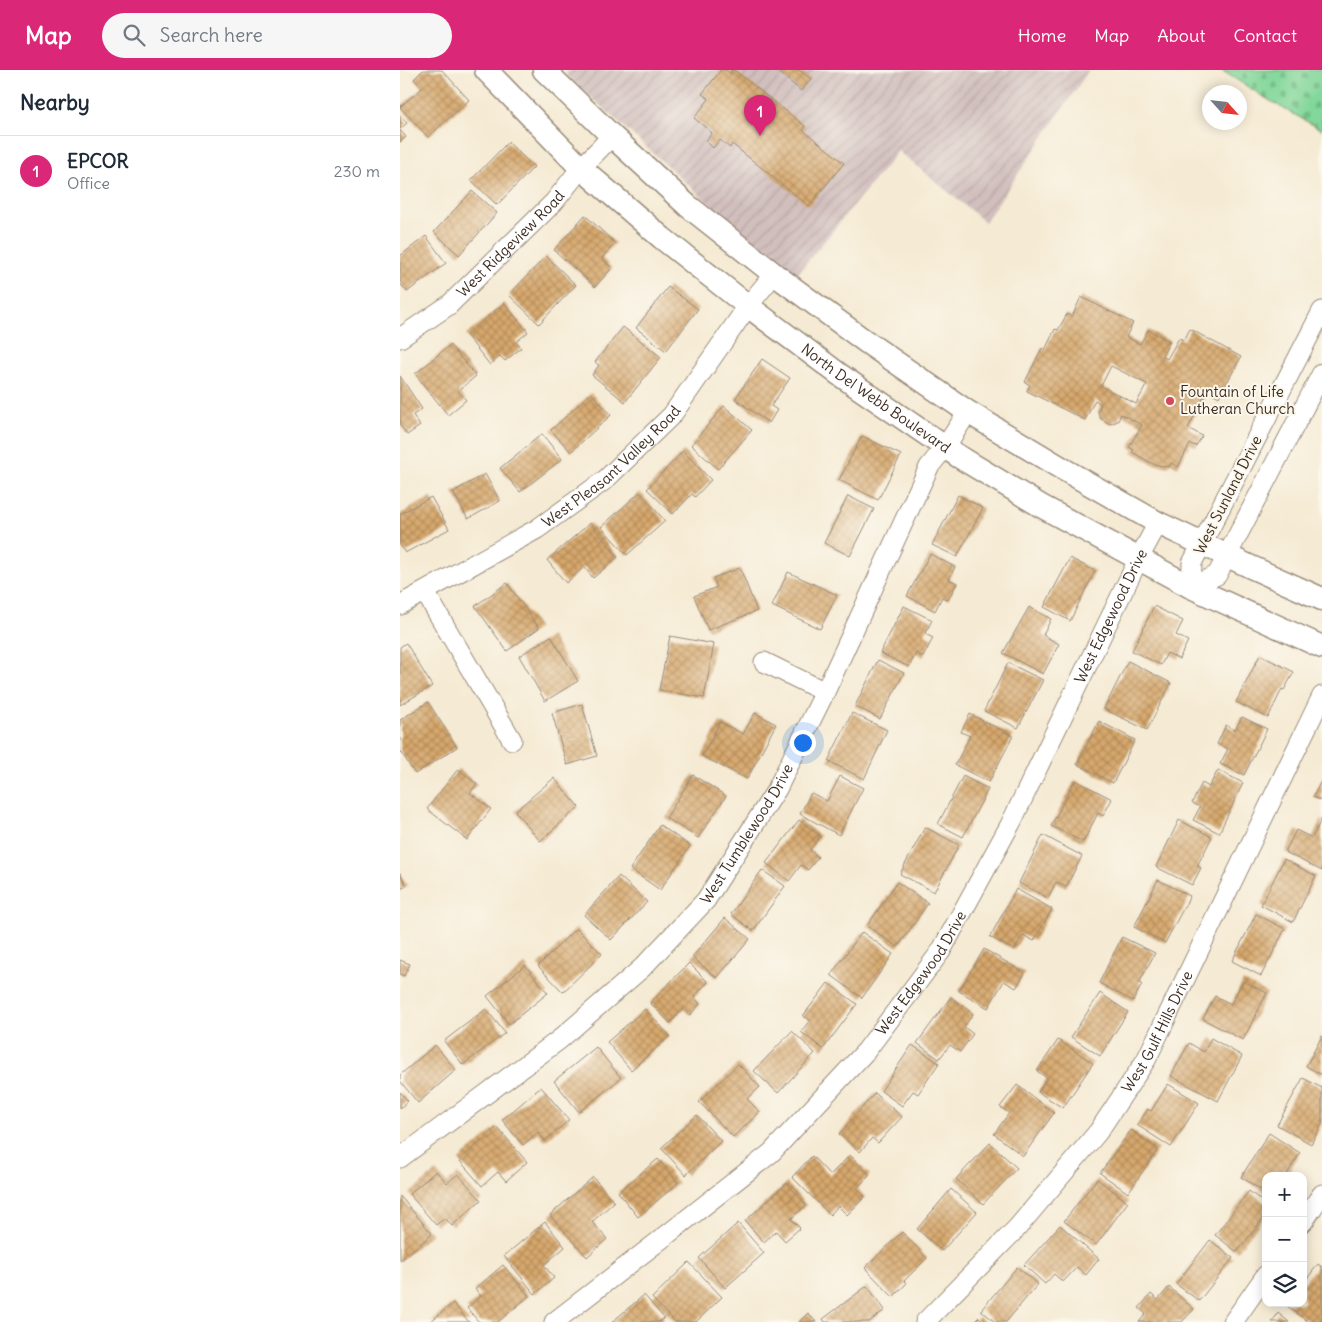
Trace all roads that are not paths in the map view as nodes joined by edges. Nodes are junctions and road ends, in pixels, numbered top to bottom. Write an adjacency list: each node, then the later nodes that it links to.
1 (486, 70): 4 (street, North Del Webb Boulevard)
2 (544, 70): 3 (street)
3 (612, 136): 4 (street, West Ridgeview Road); 5 (street)
4 (581, 168): 6 (street, North Del Webb Boulevard); 8 (street, West Ridgeview Road)
5 (774, 274): 6 (street, West Pleasant Valley Road); 10 (street)
6 (748, 306): 11 (street, North Del Webb Boulevard); 17 (street, West Pleasant Valley Road)
7 (1322, 311): 13 (street, West Sunland Drive)
8 (400, 338)
9 (1322, 373): 14 (street, West Sunland Drive)
10 (968, 412): 11 (street, West Tumblewood Drive); 12 (street)
11 (945, 447): 15 (street, North Del Webb Boulevard); 22 (street, West Tumblewood Drive)
12 (1158, 522): 13 (street); 15 (street, West Edgewood Drive)
13 (1203, 544): 14 (street); 16 (street, West Sunland Drive)
14 (1227, 556): 16 (street, West Sunland Drive); 18 (street)
15 (1139, 558): 16 (street, North Del Webb Boulevard); 29 (street, West Edgewood Drive)
16 (1191, 587): 20 (street, North Del Webb Boulevard)
17 (425, 592): 19 (street, West Pleasant Valley Road); 24 (street)
18 (1322, 599)
19 (400, 606)
20 (1322, 647)
21 (764, 662): 22 (street)
22 (825, 692): 25 (street, West Tumblewood Drive)
23 (1322, 696): 30 (street, West Gulf Hills Drive)
24 (512, 740)
25 (400, 1158)
26 (1322, 1194): 27 (street)
27 (1306, 1217)
28 (1262, 1281): 31 (street)
29 (554, 1322)
30 (925, 1322)
31 (1232, 1322)

